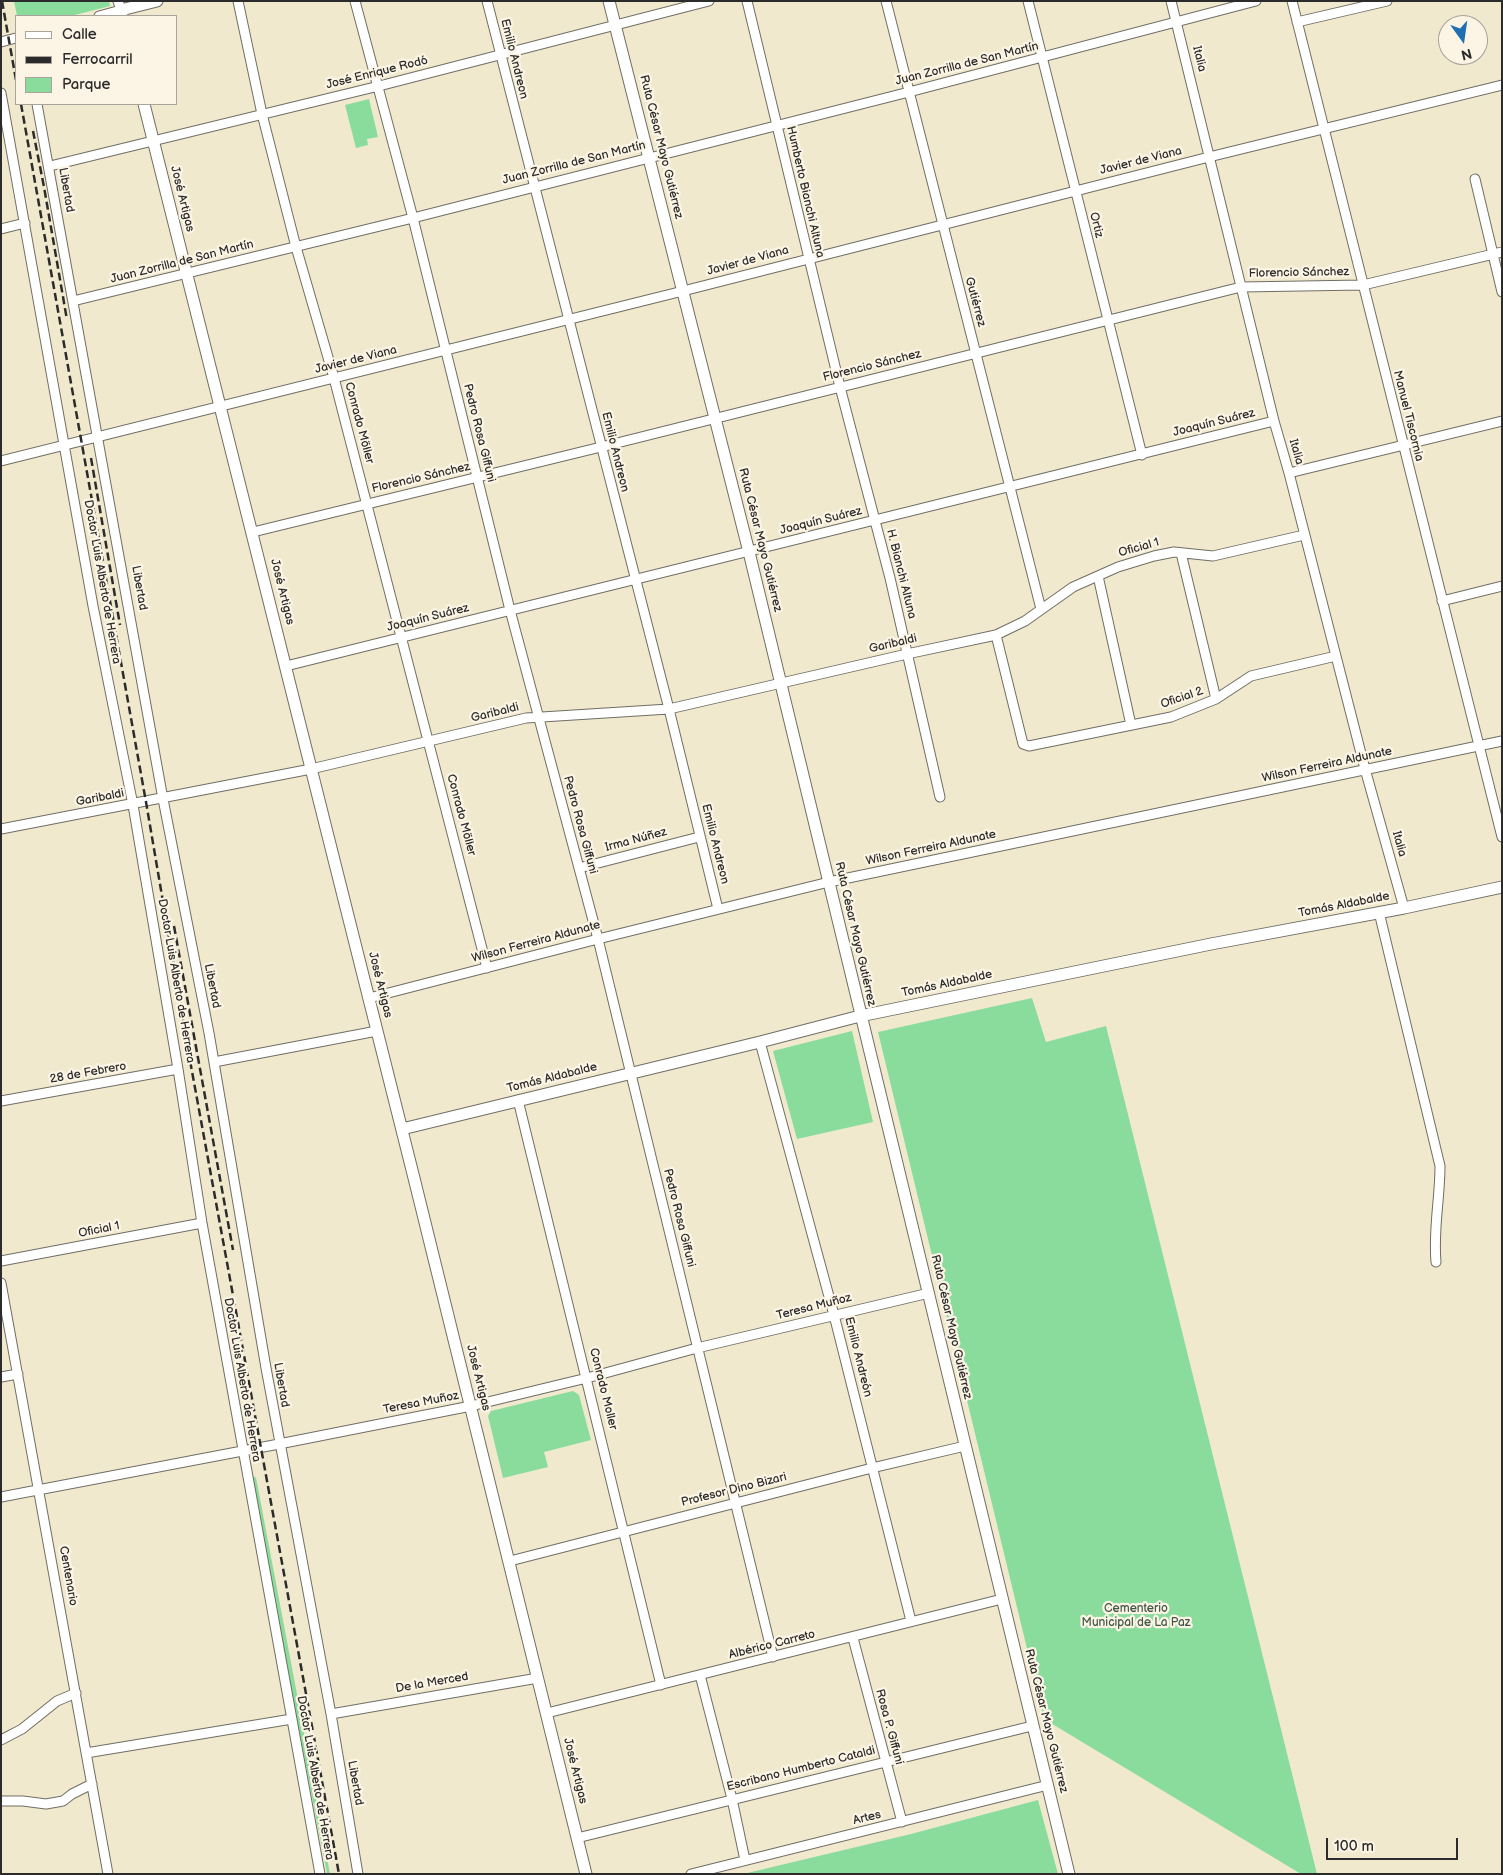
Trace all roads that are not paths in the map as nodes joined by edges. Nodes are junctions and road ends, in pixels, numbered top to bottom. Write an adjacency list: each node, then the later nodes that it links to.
1 (157, 1): 14 (street)
2 (238, 1): 29 (street, Conrado Möller)
3 (355, 1): 24 (street, Pedro Rosa Giffuni)
4 (487, 1): 21 (street, Emilio Andreon)
5 (609, 1): 18 (street, Ruta César Mayo Gutiérrez)
6 (709, 1): 18 (street, José Enrique Rodó)
7 (747, 1): 30 (street, Humberto Bianchi Altuna)
8 (886, 1): 25 (street, Gutiérrez)
9 (1028, 1): 22 (street, Ortiz)
10 (1171, 1): 16 (street, Italia)
11 (1256, 1): 16 (street, Juan Zorrilla de San Martín)
12 (1292, 1): 17 (street, Manuel Tiscornia)
13 (1387, 1): 17 (street)
14 (120, 9): 15 (street)
15 (102, 15)
16 (1177, 22): 22 (street, Juan Zorrilla de San Martín); 33 (street, Italia)
17 (1297, 22): 31 (street, Manuel Tiscornia)
18 (615, 26): 21 (street, José Enrique Rodó); 34 (street, Ruta César Mayo Gutiérrez)
19 (15, 38): 20 (street)
20 (1, 42)
21 (500, 54): 24 (street, José Enrique Rodó); 37 (street, Emilio Andreon)
22 (1041, 58): 25 (street, Juan Zorrilla de San Martín); 38 (street, Ortiz)
23 (1502, 85): 31 (street, Javier de Viana)
24 (378, 86): 29 (street, José Enrique Rodó); 39 (street, Pedro Rosa Giffuni)
25 (909, 92): 30 (street, Juan Zorrilla de San Martín); 41 (street, Gutiérrez)
26 (1, 93): 40 (street, Doctor Luis Alberto de Herrera)
27 (37, 105): 35 (street, Libertad)
28 (144, 105): 32 (street, José Artigas)
29 (262, 114): 32 (street, José Enrique Rodó); 43 (street, Conrado Möller)
30 (777, 125): 34 (street, Juan Zorrilla de San Martín); 45 (street, Humberto Bianchi Altuna)
31 (1324, 129): 33 (street, Javier de Viana); 47 (street, Manuel Tiscornia)
32 (153, 141): 35 (street, José Enrique Rodó); 46 (street, José Artigas)
33 (1209, 156): 38 (street, Javier de Viana); 48 (street, Italia)
34 (649, 157): 37 (street, Juan Zorrilla de San Martín); 49 (street, Ruta César Mayo Gutiérrez)
35 (50, 166): 51 (street, Libertad)
36 (1475, 179): 44 (street)
37 (534, 186): 39 (street, Juan Zorrilla de San Martín); 52 (street, Emilio Andreon)
38 (1075, 191): 41 (street, Javier de Viana); 53 (street, Ortiz)
39 (413, 218): 43 (street, Juan Zorrilla de San Martín); 54 (street, Pedro Rosa Giffuni)
40 (25, 223): 42 (street); 63 (street, Doctor Luis Alberto de Herrera)
41 (942, 224): 45 (street, Javier de Viana); 55 (street, Gutiérrez)
42 (1, 229)
43 (296, 247): 46 (street, Juan Zorrilla de San Martín); 56 (street, Conrado Möller)
44 (1497, 253): 47 (street, Florencio Sánchez); 50 (street)
45 (808, 258): 49 (street, Javier de Viana); 57 (street, Humberto Bianchi Altuna)
46 (187, 274): 51 (street, Juan Zorrilla de San Martín); 58 (street, José Artigas)
47 (1363, 285): 48 (street, Florencio Sánchez); 64 (street, Manuel Tiscornia)
48 (1241, 287): 53 (street, Florencio Sánchez); 61 (street, Italia)
49 (683, 291): 52 (street, Javier de Viana); 59 (street, Ruta César Mayo Gutiérrez)
50 (1502, 292)
51 (73, 301): 62 (street, Libertad)
52 (568, 319): 54 (street, Javier de Viana); 65 (street, Emilio Andreon)
53 (1108, 321): 55 (street, Florencio Sánchez); 66 (street, Ortiz)
54 (445, 350): 56 (street, Javier de Viana); 69 (street, Pedro Rosa Giffuni)
55 (975, 354): 57 (street, Florencio Sánchez); 70 (street, Gutiérrez)
56 (334, 378): 58 (street, Javier de Viana); 71 (street, Conrado Möller)
57 (840, 387): 59 (street, Florencio Sánchez); 72 (street, H. Bianchi Altuna)
58 (220, 405): 62 (street, Javier de Viana); 73 (street, José Artigas)
59 (716, 419): 65 (street, Florencio Sánchez); 75 (street, Ruta César Mayo Gutiérrez)
60 (1502, 420): 64 (street)
61 (1274, 421): 66 (street, Joaquín Suárez); 68 (street, Italia)
62 (99, 437): 63 (street, Javier de Viana); 99 (street, Libertad)
63 (65, 445): 67 (street, Javier de Viana); 100 (street, Doctor Luis Alberto de Herrera)
64 (1403, 445): 68 (street); 80 (street, Manuel Tiscornia)
65 (601, 447): 69 (street, Florencio Sánchez); 78 (street, Emilio Andreon)
66 (1142, 455): 70 (street, Joaquín Suárez)
67 (1, 461)
68 (1289, 473): 74 (street, Italia)
69 (478, 478): 71 (street, Florencio Sánchez); 82 (street, Pedro Rosa Giffuni)
70 (1010, 488): 72 (street, Joaquín Suárez); 81 (street, Gutiérrez)
71 (367, 504): 73 (street, Florencio Sánchez); 84 (street, Conrado Möller)
72 (875, 521): 75 (street, Joaquín Suárez); 85 (street, H. Bianchi Altuna)
73 (253, 532): 87 (street, José Artigas)
74 (1304, 535): 76 (street, Oficial 1); 86 (street, Italia)
75 (749, 552): 78 (street, Joaquín Suárez); 88 (street, Ruta César Mayo Gutiérrez)
76 (1181, 553): 77 (street, Oficial 1); 89 (street)
77 (1098, 576): 81 (street, Oficial 1); 92 (street)
78 (636, 579): 82 (street, Joaquín Suárez); 90 (street, Emilio Andreon)
79 (1502, 586): 80 (street)
80 (1442, 601): 95 (street, Manuel Tiscornia)
81 (1041, 609): 83 (street, Oficial 1)
82 (510, 610): 84 (street, Joaquín Suárez); 91 (street, Pedro Rosa Giffuni)
83 (996, 635): 85 (street, Garibaldi); 92 (street, Oficial 2)
84 (401, 638): 87 (street, Joaquín Suárez); 94 (street, Conrado Möller)
85 (908, 654): 88 (street, Garibaldi); 98 (street, H. Bianchi Altuna)
86 (1336, 656): 89 (street, Oficial 2); 97 (street, Italia)
87 (286, 666): 96 (street, José Artigas)
88 (780, 683): 90 (street, Garibaldi); 105 (street, Ruta César Mayo Gutiérrez)
89 (1216, 699): 92 (street, Oficial 2)
90 (669, 709): 91 (street, Garibaldi); 102 (street, Emilio Andreon)
91 (538, 716): 94 (street, Garibaldi); 104 (street, Pedro Rosa Giffuni)
92 (1132, 725)
93 (1502, 740): 95 (street, Wilson Ferreira Aldunate)
94 (428, 742): 96 (street, Garibaldi); 111 (street, Conrado Möller)
95 (1478, 746): 97 (street, Wilson Ferreira Aldunate); 103 (street, Manuel Tiscornia)
96 (311, 769): 99 (street, Garibaldi); 112 (street, José Artigas)
97 (1365, 769): 105 (street, Wilson Ferreira Aldunate); 107 (street, Italia)
98 (940, 797)
99 (164, 799): 100 (street, Garibaldi); 116 (street, Libertad)
100 (133, 805): 101 (street, Garibaldi); 117 (street, Doctor Luis Alberto de Herrera)
101 (1, 829)
102 (700, 837): 104 (street, Irma Núñez); 108 (street, Emilio Andreon)
103 (1502, 838)
104 (579, 868): 110 (street, Pedro Rosa Giffuni)
105 (830, 882): 108 (street, Wilson Ferreira Aldunate); 113 (street, Ruta César Mayo Gutiérrez)
106 (1502, 887): 107 (street, Tomás Aldabalde)
107 (1404, 908): 109 (street, Tomás Aldabalde)
108 (718, 909): 110 (street, Wilson Ferreira Aldunate)
109 (1379, 912): 113 (street, Tomás Aldabalde); 124 (street)
110 (598, 939): 111 (street, Wilson Ferreira Aldunate); 118 (street, Pedro Rosa Giffuni)
111 (487, 968): 112 (street, Wilson Ferreira Aldunate)
112 (369, 998): 114 (street, José Artigas)
113 (860, 1016): 115 (street, Tomás Aldabalde); 126 (street, Ruta César Mayo Gutiérrez)
114 (377, 1031): 116 (street); 121 (street, José Artigas)
115 (760, 1042): 118 (street, Tomás Aldabalde); 127 (street, Emilio Andreón)
116 (214, 1062): 133 (street, Libertad)
117 (178, 1069): 120 (street, 28 de Febrero); 122 (street, Doctor Luis Alberto de Herrera)
118 (631, 1073): 119 (street, Tomás Aldabalde); 128 (street, Pedro Rosa Giffuni)
119 (518, 1100): 121 (street, Tomás Aldabalde); 131 (street, Conrado Moller)
120 (1, 1101)
121 (402, 1129): 132 (street, José Artigas)
122 (202, 1222): 123 (street, Oficial 1); 135 (street, Doctor Luis Alberto de Herrera)
123 (1, 1261)
124 (1436, 1262)
125 (1, 1283): 129 (street, Centenario)
126 (929, 1292): 127 (street, Teresa Muñoz); 134 (street, Ruta César Mayo Gutiérrez)
127 (834, 1315): 128 (street, Teresa Muñoz); 136 (street, Emilio Andreón)
128 (697, 1348): 131 (street, Teresa Muñoz); 139 (street, Pedro Rosa Giffuni)
129 (18, 1374): 130 (street); 137 (street, Centenario)
130 (1, 1377)
131 (587, 1378): 132 (street, Teresa Muñoz); 140 (street, Conrado Moller)
132 (471, 1406): 133 (street, Teresa Muñoz); 141 (street, José Artigas)
133 (279, 1444): 135 (street, Teresa Muñoz); 151 (street, Libertad)
134 (965, 1446): 136 (street, Profesor Dino Bizari); 142 (street, Ruta César Mayo Gutiérrez)
135 (242, 1452): 137 (street, Teresa Muñoz); 152 (street, Doctor Luis Alberto de Herrera)
136 (872, 1468): 139 (street, Profesor Dino Bizari); 143 (street, Emilio Andreón)
137 (39, 1489): 138 (street, Teresa Muñoz); 149 (street, Centenario)
138 (1, 1497)
139 (734, 1503): 140 (street, Profesor Dino Bizari); 145 (street, Pedro Rosa Giffuni)
140 (625, 1531): 141 (street, Profesor Dino Bizari); 148 (street, Conrado Moller)
141 (510, 1561): 147 (street, José Artigas)
142 (1002, 1599): 143 (street, Albérico Carreto); 153 (street, Ruta César Mayo Gutiérrez)
143 (911, 1621): 144 (street, Albérico Carreto)
144 (852, 1638): 145 (street, Albérico Carreto); 156 (street, Rosa P. Giffuni)
145 (773, 1657): 146 (street, Albérico Carreto)
146 (700, 1676): 148 (street, Albérico Carreto); 159 (street)
147 (538, 1678): 150 (street, José Artigas); 151 (street, De la Merced)
148 (661, 1685): 150 (street, Albérico Carreto)
149 (76, 1693): 154 (street); 155 (street, Centenario)
150 (547, 1713): 162 (street, José Artigas)
151 (331, 1714): 166 (street, Libertad)
152 (292, 1719): 155 (street); 165 (street, Doctor Luis Alberto de Herrera)
153 (1032, 1726): 156 (street, Escribano Humberto Cataldi); 158 (street, Ruta César Mayo Gutiérrez)
154 (1, 1740)
155 (86, 1753): 157 (street, Centenario)
156 (885, 1762): 159 (street, Escribano Humberto Cataldi); 161 (street, Rosa P. Giffuni)
157 (92, 1784): 160 (street); 164 (street, Centenario)
158 (1048, 1785): 161 (street, Artes); 169 (street, Ruta César Mayo Gutiérrez)
159 (732, 1799): 162 (street, Escribano Humberto Cataldi); 163 (street)
160 (1, 1801)
161 (902, 1822): 163 (street, Artes)
162 (577, 1838): 167 (street, José Artigas)
163 (745, 1860): 168 (street, Artes)
164 (108, 1874)
165 (320, 1874)
166 (358, 1874)
167 (586, 1874)
168 (691, 1874)
169 (1069, 1874)

